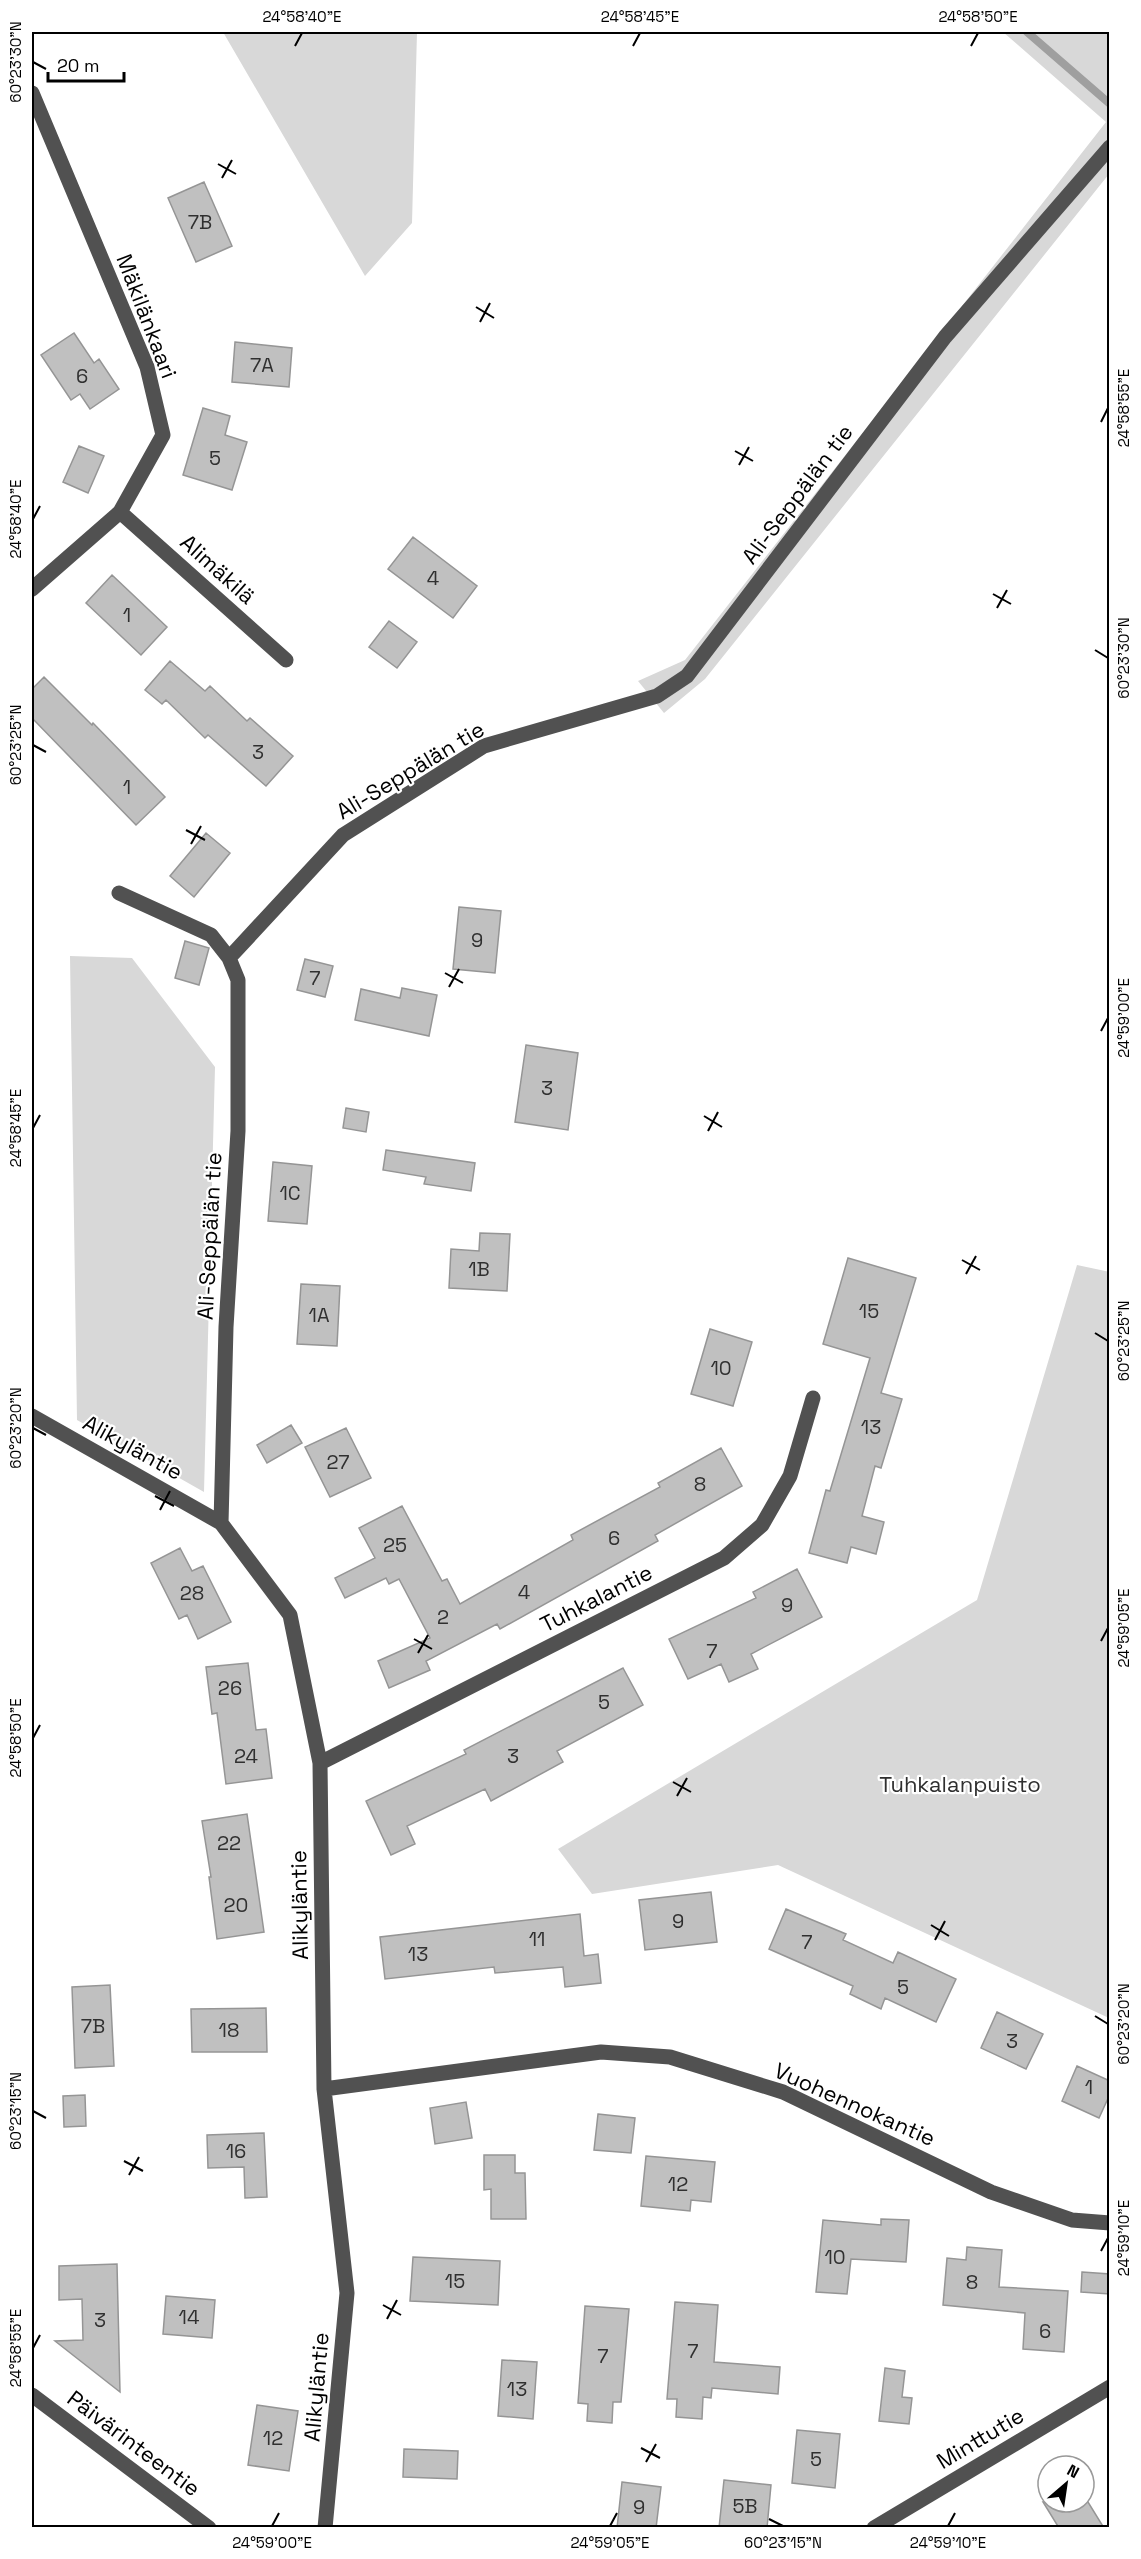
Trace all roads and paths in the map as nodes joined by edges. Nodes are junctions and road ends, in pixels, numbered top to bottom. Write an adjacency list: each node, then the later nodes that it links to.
1 (32, 99): 3 (street, Mäkilänkaari)
2 (1110, 147): 7 (street, Ali-Seppälän tie)
3 (120, 512): 4 (street, Mäkilänkaari); 5 (street, Alimäkilä)
4 (32, 589)
5 (286, 660)
6 (119, 893): 7 (street)
7 (229, 958): 10 (street, Ali-Seppälän tie)
8 (813, 1398): 11 (street, Tuhkalantie)
9 (32, 1416): 10 (street, Alikyläntie)
10 (221, 1522): 11 (street, Alikyläntie)
11 (320, 1763): 12 (street, Alikyläntie)
12 (324, 2089): 13 (street, Vuohennokantie); 17 (street, Alikyläntie)
13 (1110, 2223)
14 (1110, 2387): 18 (street, Minttutie)
15 (32, 2395): 16 (street, Päivärinteentie)
16 (209, 2528)
17 (325, 2528)
18 (874, 2528)

